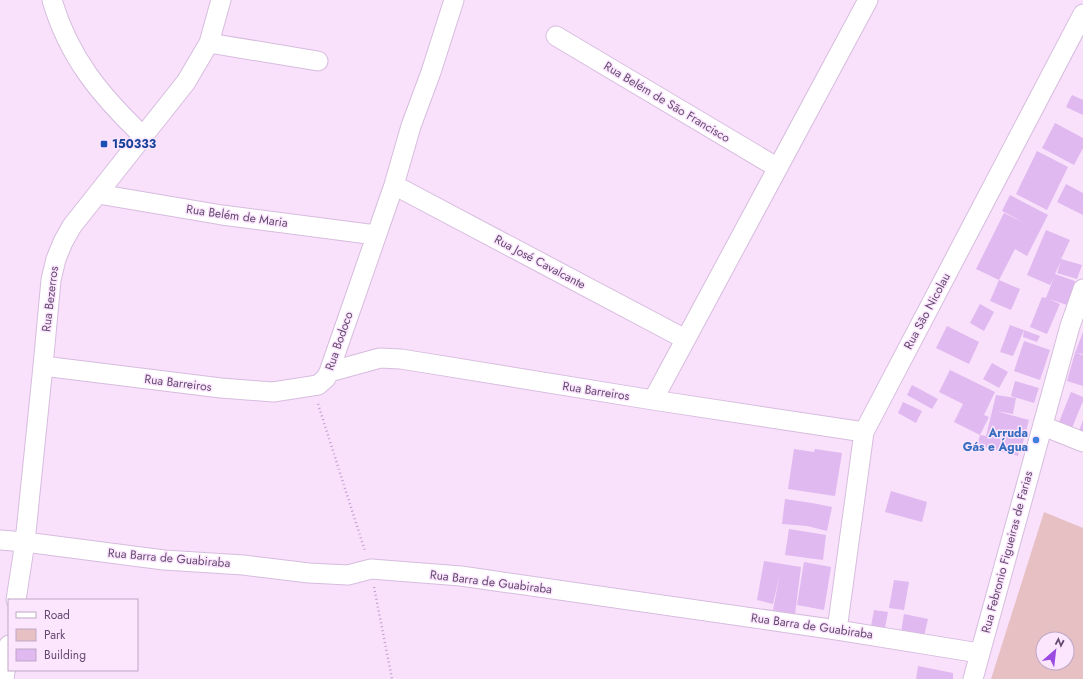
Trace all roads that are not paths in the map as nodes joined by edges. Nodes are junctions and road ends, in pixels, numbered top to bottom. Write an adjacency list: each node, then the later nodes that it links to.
1 (52, 0): 9 (street)
2 (221, 0): 7 (street, Rua Bezerros)
3 (454, 0): 11 (street, Rua Bodoco)
4 (868, 0): 10 (street)
5 (1083, 14): 21 (street, Rua São Nicolau)
6 (556, 36): 10 (street, Rua Belém de São Francisco)
7 (209, 43): 8 (street); 9 (street, Rua Bezerros)
8 (318, 61)
9 (144, 137): 12 (street, Rua Bezerros)
10 (778, 168): 15 (street)
11 (394, 185): 13 (street, Rua Bodoco); 15 (street, Rua José Cavalcante)
12 (98, 194): 13 (street, Rua Belém de Maria); 16 (street, Rua Bezerros)
13 (376, 235): 17 (street, Rua Bodoco)
14 (1082, 296): 20 (street, Rua Febronio Figueiras de Farias)
15 (685, 339): 19 (street)
16 (43, 366): 18 (street, Rua Barreiros); 24 (street, Rua Bezerros)
17 (329, 372): 18 (street, Rua Bodoco); 19 (street, Rua Barreiros)
18 (312, 386)
19 (653, 400): 21 (street, Rua Barreiros)
20 (1042, 426): 22 (street); 28 (street, Rua Febronio Figueiras de Farias)
21 (864, 432): 26 (street, Rua São Nicolau)
22 (1083, 442)
23 (0, 540): 24 (street, Rua Barra de Guabiraba)
24 (24, 542): 25 (street, Rua Bezerros); 26 (street, Rua Barra de Guabiraba)
25 (16, 599)
26 (838, 630): 28 (street, Rua Barra de Guabiraba)
27 (8, 652): 29 (street)
28 (980, 653): 30 (street, Rua Febronio Figueiras de Farias)
29 (4, 679)
30 (973, 679)

